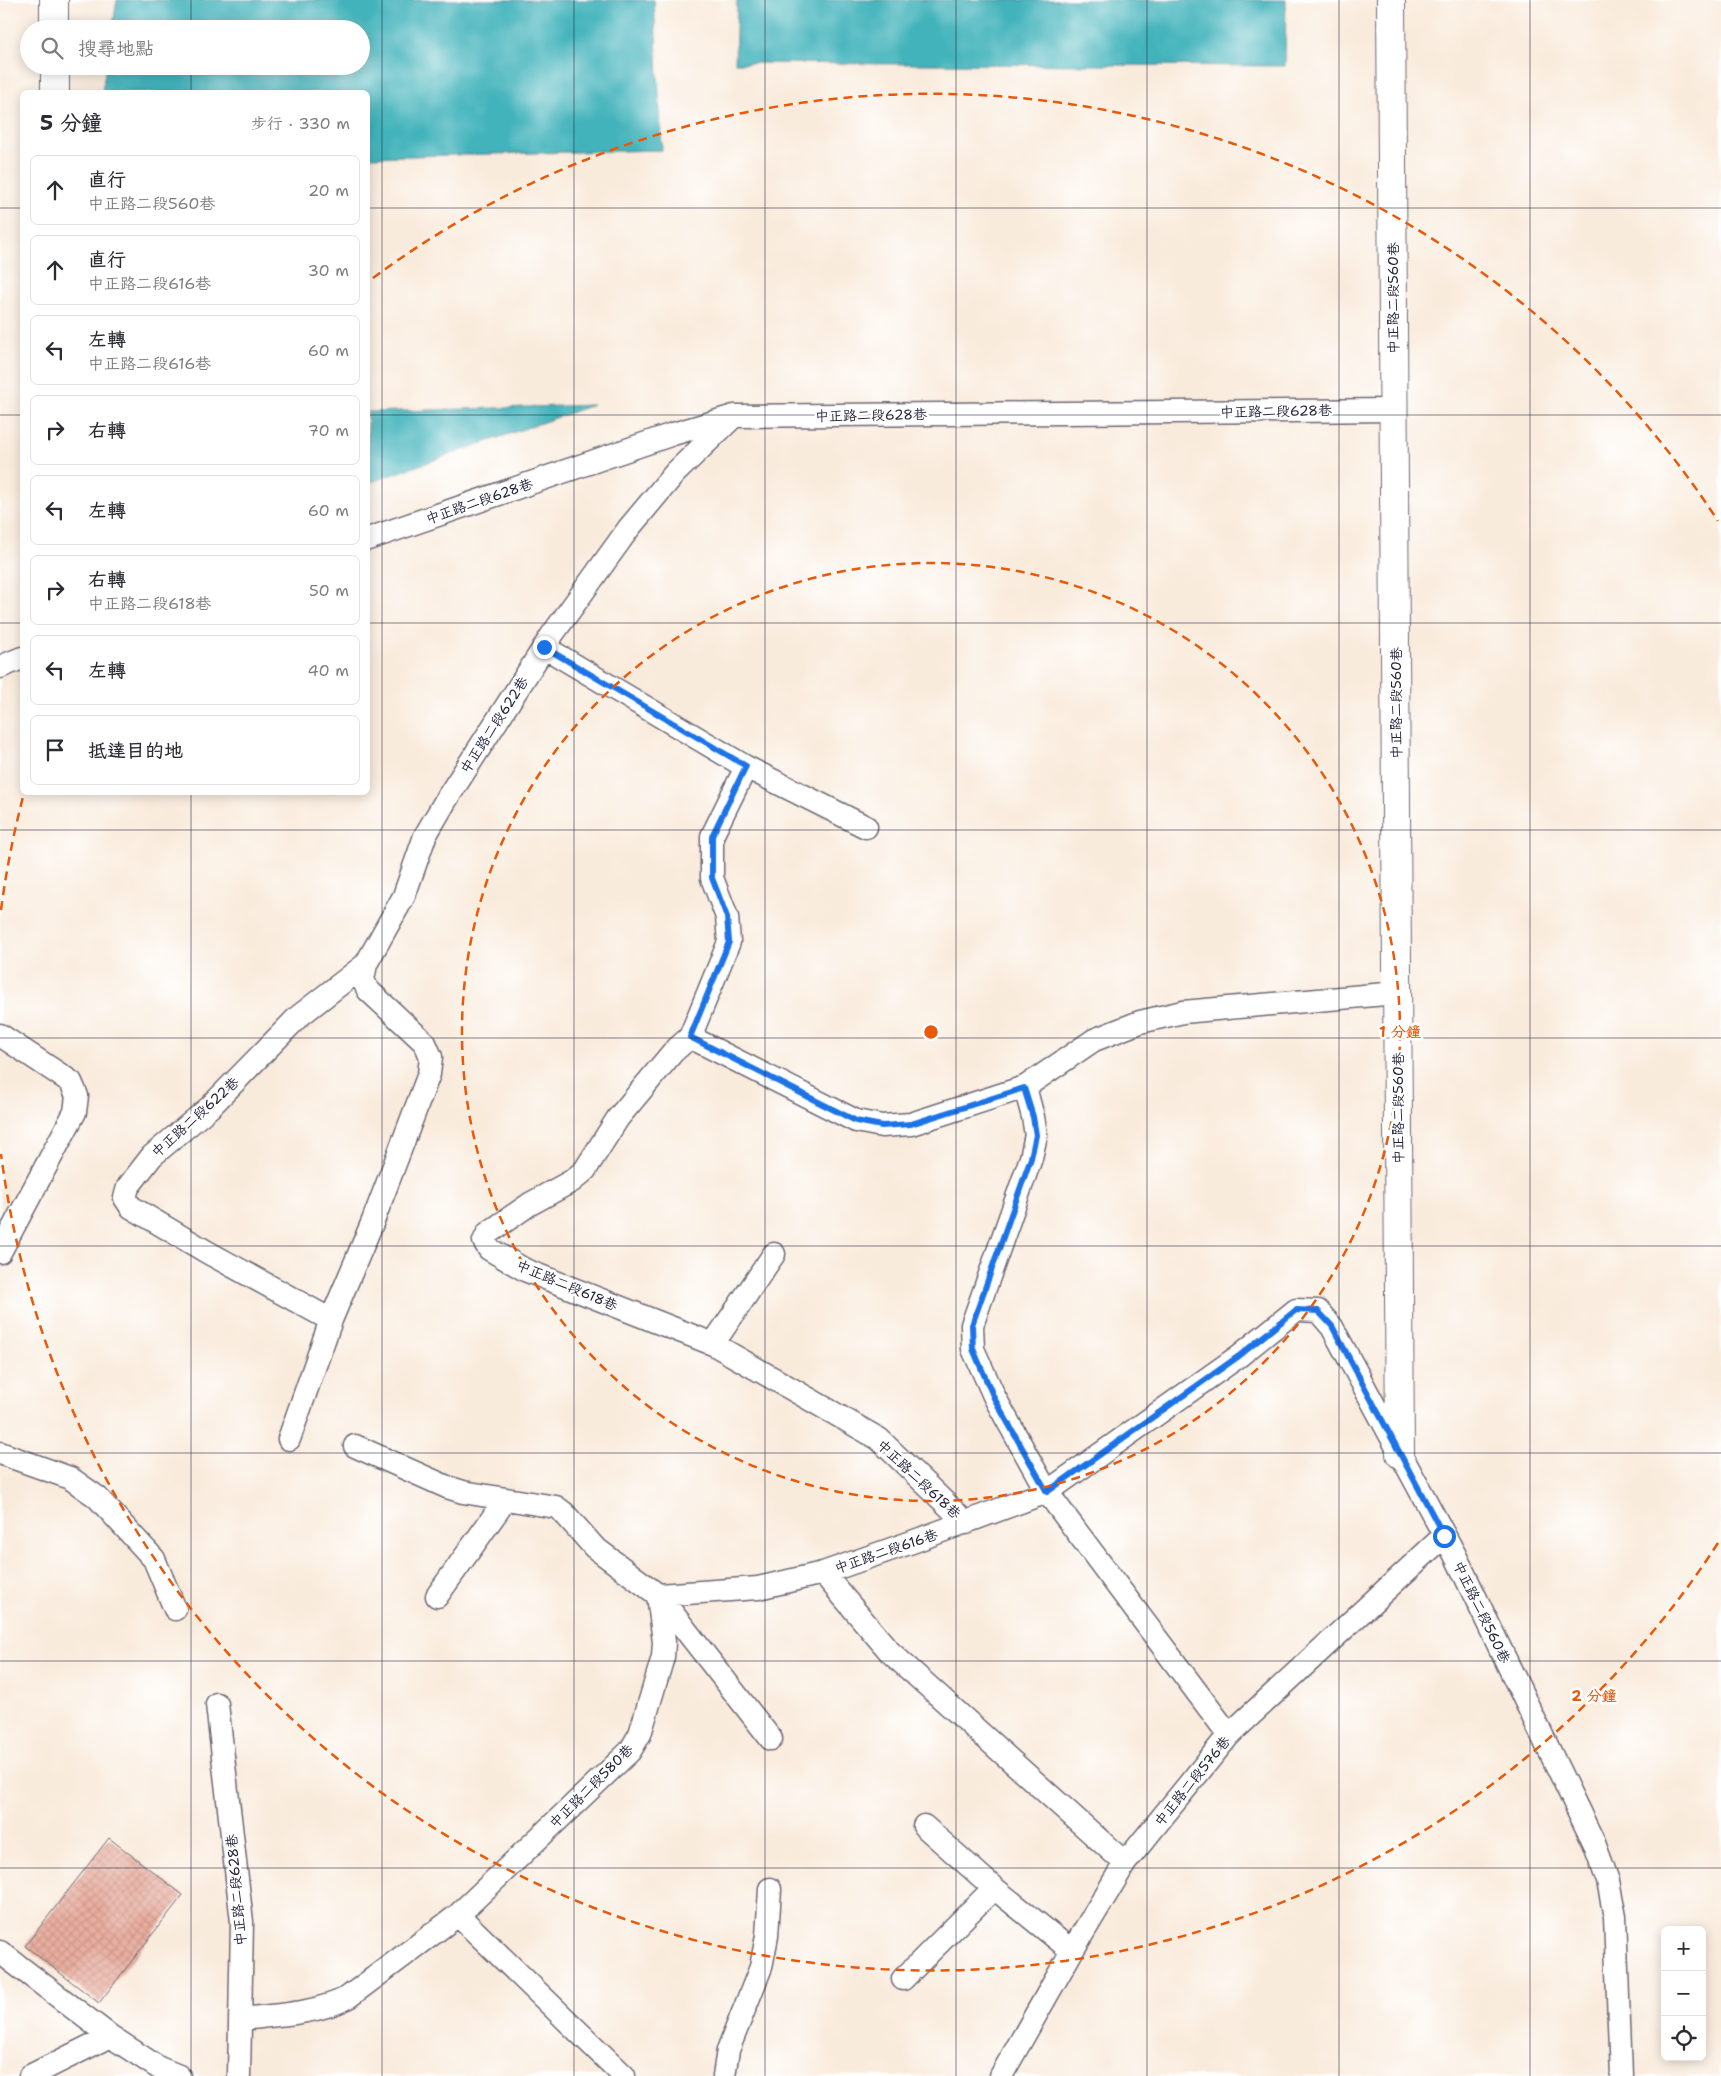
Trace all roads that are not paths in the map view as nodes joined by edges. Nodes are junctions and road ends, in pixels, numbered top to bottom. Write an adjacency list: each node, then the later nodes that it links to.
1 (54, 0): 3 (street)
2 (1392, 0): 6 (street, 中正路二段560巷)
3 (54, 20)
4 (55, 75): 5 (street)
5 (55, 90)
6 (1394, 410): 7 (lane, 中正路二段628巷); 15 (street, 中正路二段560巷)
7 (734, 416): 8 (lane, 中正路二段628巷); 9 (lane, 中正路二段622巷)
8 (370, 538)
9 (544, 647): 12 (lane); 14 (lane, 中正路二段622巷)
10 (20, 659): 11 (lane)
11 (0, 667)
12 (746, 766): 13 (lane); 17 (lane, 中正路二段618巷)
13 (866, 827)
14 (366, 964): 21 (lane); 21 (lane, 中正路二段622巷)
15 (1397, 993): 18 (lane); 26 (street, 中正路二段560巷)
16 (0, 1035): 19 (lane)
17 (690, 1037): 18 (lane); 22 (lane, 中正路二段618巷)
18 (1024, 1088): 27 (lane)
19 (0, 1252)
20 (774, 1254): 22 (lane)
21 (331, 1320): 23 (lane)
22 (713, 1344): 29 (lane, 中正路二段618巷)
23 (289, 1439)
24 (355, 1446): 28 (lane)
25 (0, 1453): 34 (lane)
26 (1400, 1454): 27 (lane, 中正路二段616巷); 30 (lane, 中正路二段560巷)
27 (1047, 1492): 29 (lane, 中正路二段616巷); 36 (lane)
28 (506, 1499): 32 (lane); 33 (lane)
29 (966, 1523): 31 (lane, 中正路二段616巷)
30 (1444, 1536): 36 (lane, 中正路二段576巷); 54 (lane, 中正路二段560巷)
31 (823, 1573): 32 (lane, 中正路二段616巷); 39 (lane, 中正路二段616巷)
32 (658, 1595): 37 (lane); 42 (lane, 中正路二段580巷)
33 (437, 1596)
34 (176, 1609)
35 (217, 1704): 46 (lane, 中正路二段628巷)
36 (1229, 1735): 39 (lane, 中正路二段576巷)
37 (771, 1739)
38 (924, 1826): 40 (lane)
39 (1125, 1863): 43 (lane, 中正路二段576巷)
40 (994, 1888): 43 (lane); 45 (lane)
41 (770, 1889): 52 (lane)
42 (458, 1915): 46 (lane, 中正路二段580巷); 51 (lane)
43 (1072, 1951): 53 (lane, 中正路二段576巷)
44 (0, 1952): 47 (lane)
45 (903, 1979)
46 (242, 2019): 50 (lane, 中正路二段628巷)
47 (110, 2036): 48 (lane); 49 (lane)
48 (30, 2076)
49 (179, 2076)
50 (239, 2076)
51 (624, 2076)
52 (724, 2076)
53 (1001, 2076)
54 (1621, 2076)

